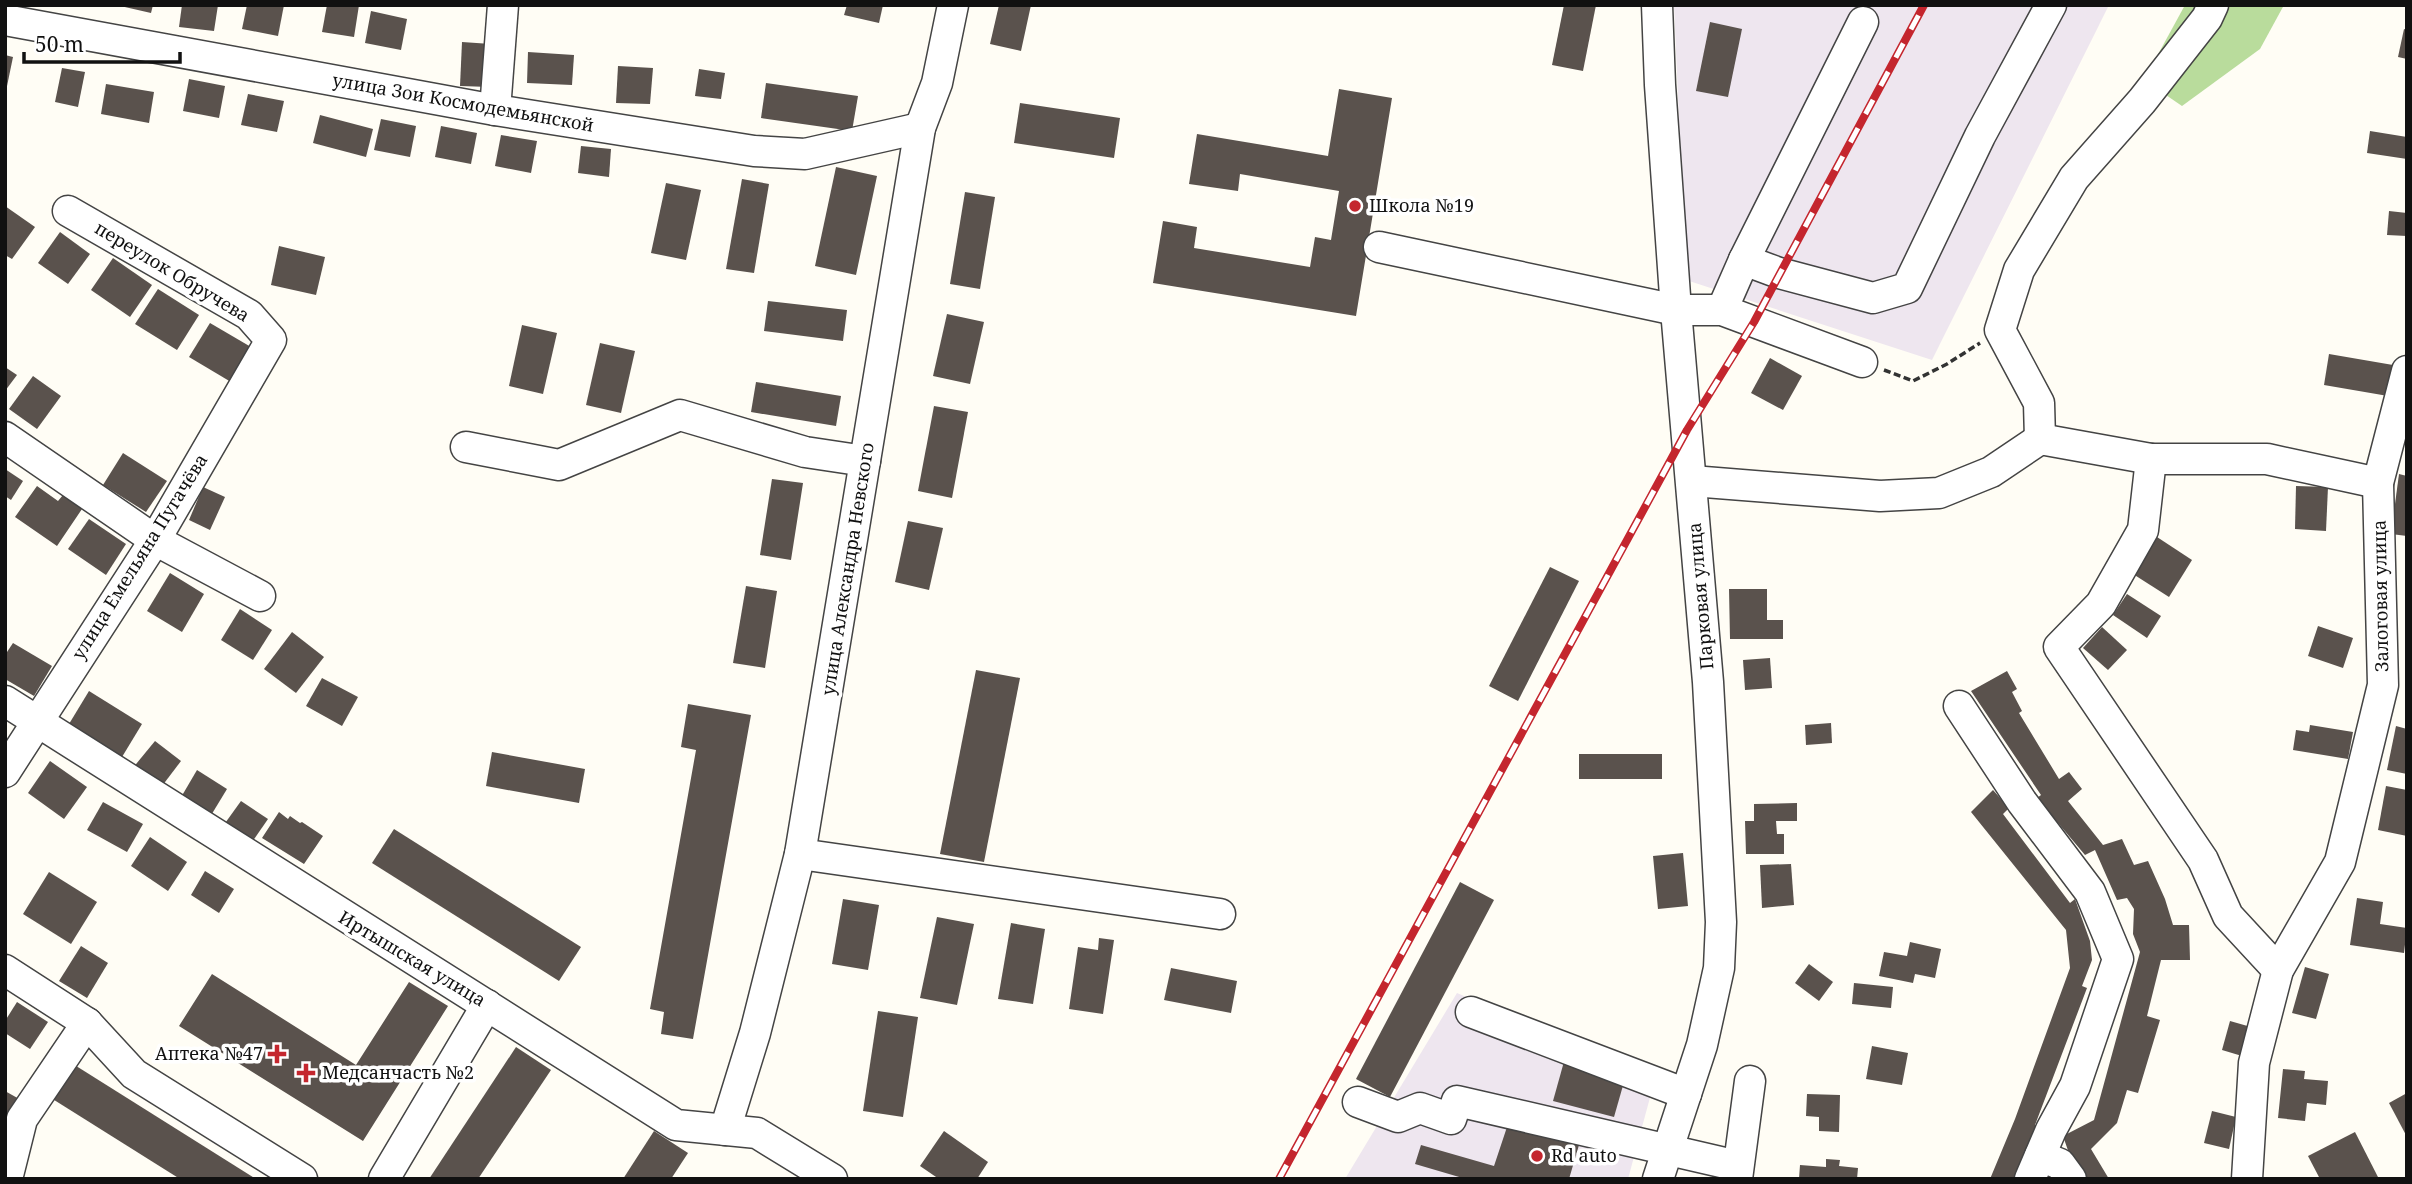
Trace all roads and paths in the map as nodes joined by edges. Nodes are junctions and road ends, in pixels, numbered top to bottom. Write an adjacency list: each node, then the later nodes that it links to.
1 (503, 5): 8 (street)
2 (953, 5): 9 (street, улица Александра Невского)
3 (1657, 5): 13 (street, Парковая улица)
4 (2051, 5): 12 (street)
5 (2213, 5): 15 (street)
6 (5, 20): 8 (street, улица Зои Космодемьянской)
7 (1863, 22): 12 (street)
8 (495, 110): 9 (street, улица Зои Космодемьянской)
9 (920, 128): 23 (street, улица Александра Невского)
10 (68, 211): 16 (street, переулок Обручева)
11 (1379, 247): 13 (street)
12 (1744, 260): 14 (street)
13 (1676, 310): 14 (street); 24 (street, Парковая улица)
14 (1722, 310): 17 (street)
15 (2000, 330): 17 (path); 20 (street)
16 (271, 340): 26 (street, улица Емельяна Пугачёва)
17 (1862, 362)
18 (2407, 371): 25 (street, Залоговая улица)
19 (5, 437): 26 (street)
20 (2040, 439): 22 (street); 24 (street)
21 (466, 447): 23 (street)
22 (2151, 459): 25 (street); 35 (street)
23 (865, 461): 32 (street, улица Александра Невского)
24 (1692, 481): 40 (street, Парковая улица)
25 (2378, 483): 35 (street, Залоговая улица)
26 (155, 540): 27 (street); 30 (street, улица Емельяна Пугачёва)
27 (260, 596)
28 (5, 701): 30 (street, Иртышская улица)
29 (1959, 706): 44 (street)
30 (37, 721): 31 (street, улица Емельяна Пугачёва); 36 (street, Иртышская улица)
31 (5, 772)
32 (800, 853): 33 (street); 42 (street, улица Александра Невского)
33 (1220, 914)
34 (5, 970): 38 (street)
35 (2278, 970): 52 (street, Залоговая улица)
36 (487, 1005): 42 (street, Иртышская улица); 48 (street)
37 (1471, 1012): 40 (street)
38 (87, 1023): 46 (street); 47 (street)
39 (1750, 1081): 45 (street)
40 (1686, 1094): 43 (street, Парковая улица)
41 (1358, 1102): 43 (street)
42 (725, 1130): 49 (street, Иртышская улица)
43 (1668, 1150): 45 (street); 50 (street, Парковая улица)
44 (2035, 1167): 51 (street)
45 (1738, 1172)
46 (7, 1179)
47 (302, 1179)
48 (384, 1179)
49 (832, 1179)
50 (1658, 1179)
51 (2071, 1179)
52 (2247, 1179)

